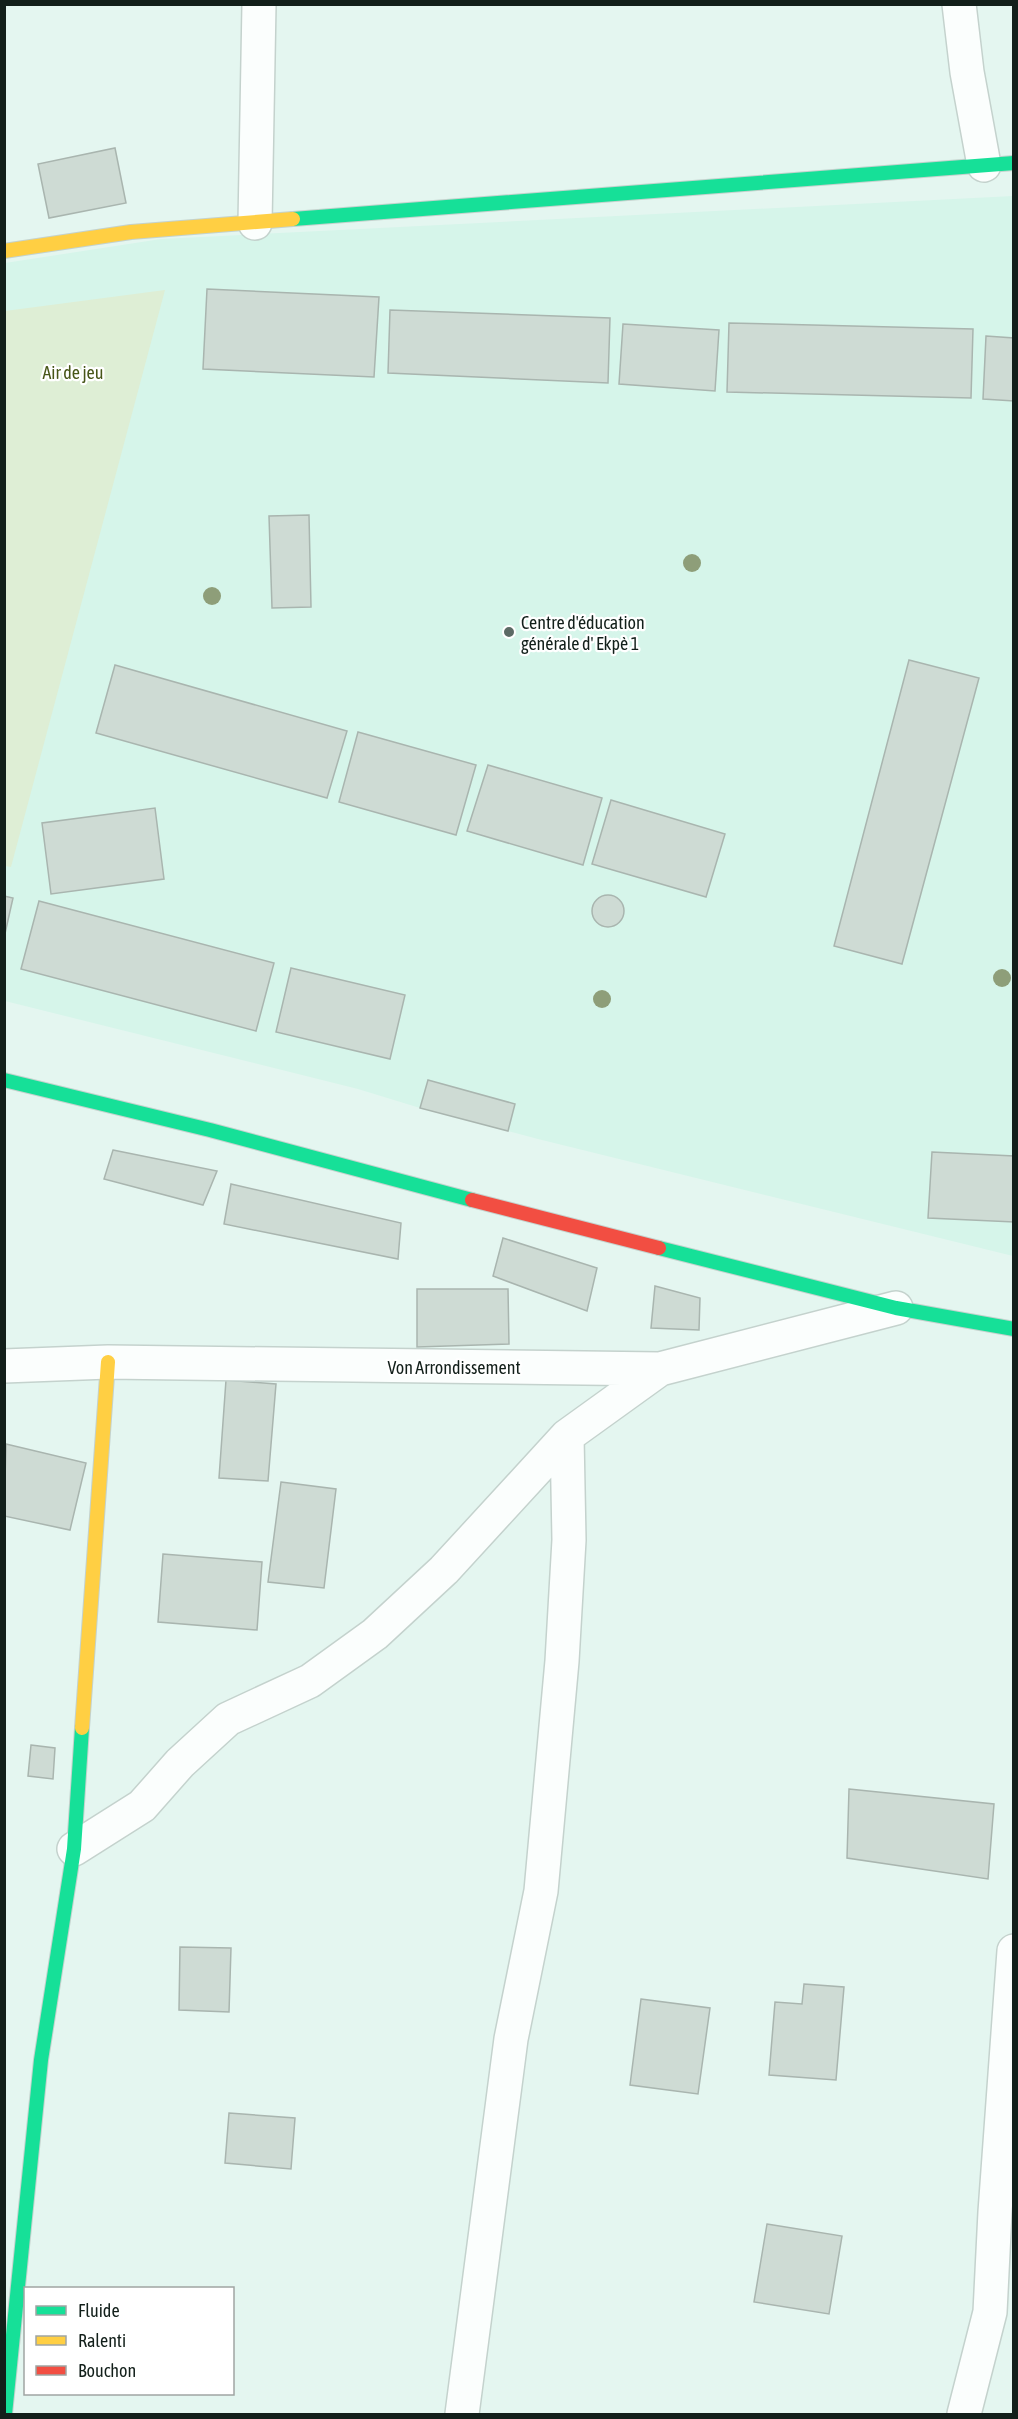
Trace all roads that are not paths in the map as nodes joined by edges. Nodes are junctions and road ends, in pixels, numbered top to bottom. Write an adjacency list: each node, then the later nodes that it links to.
1 (259, 4): 4 (street)
2 (959, 4): 3 (street)
3 (999, 164): 4 (street)
4 (255, 223): 5 (street)
5 (4, 251)
6 (4, 1080): 7 (street)
7 (896, 1308): 8 (street); 11 (street, Von Arrondissement)
8 (1014, 1329)
9 (108, 1362): 10 (street, Von Arrondissement); 11 (street, Von Arrondissement); 13 (street)
10 (4, 1365)
11 (660, 1369): 12 (street)
12 (567, 1436): 13 (street); 17 (street)
13 (74, 1849): 15 (street)
14 (1014, 1952): 18 (street)
15 (14, 2223): 16 (street)
16 (5, 2415)
17 (462, 2415)
18 (964, 2415)

